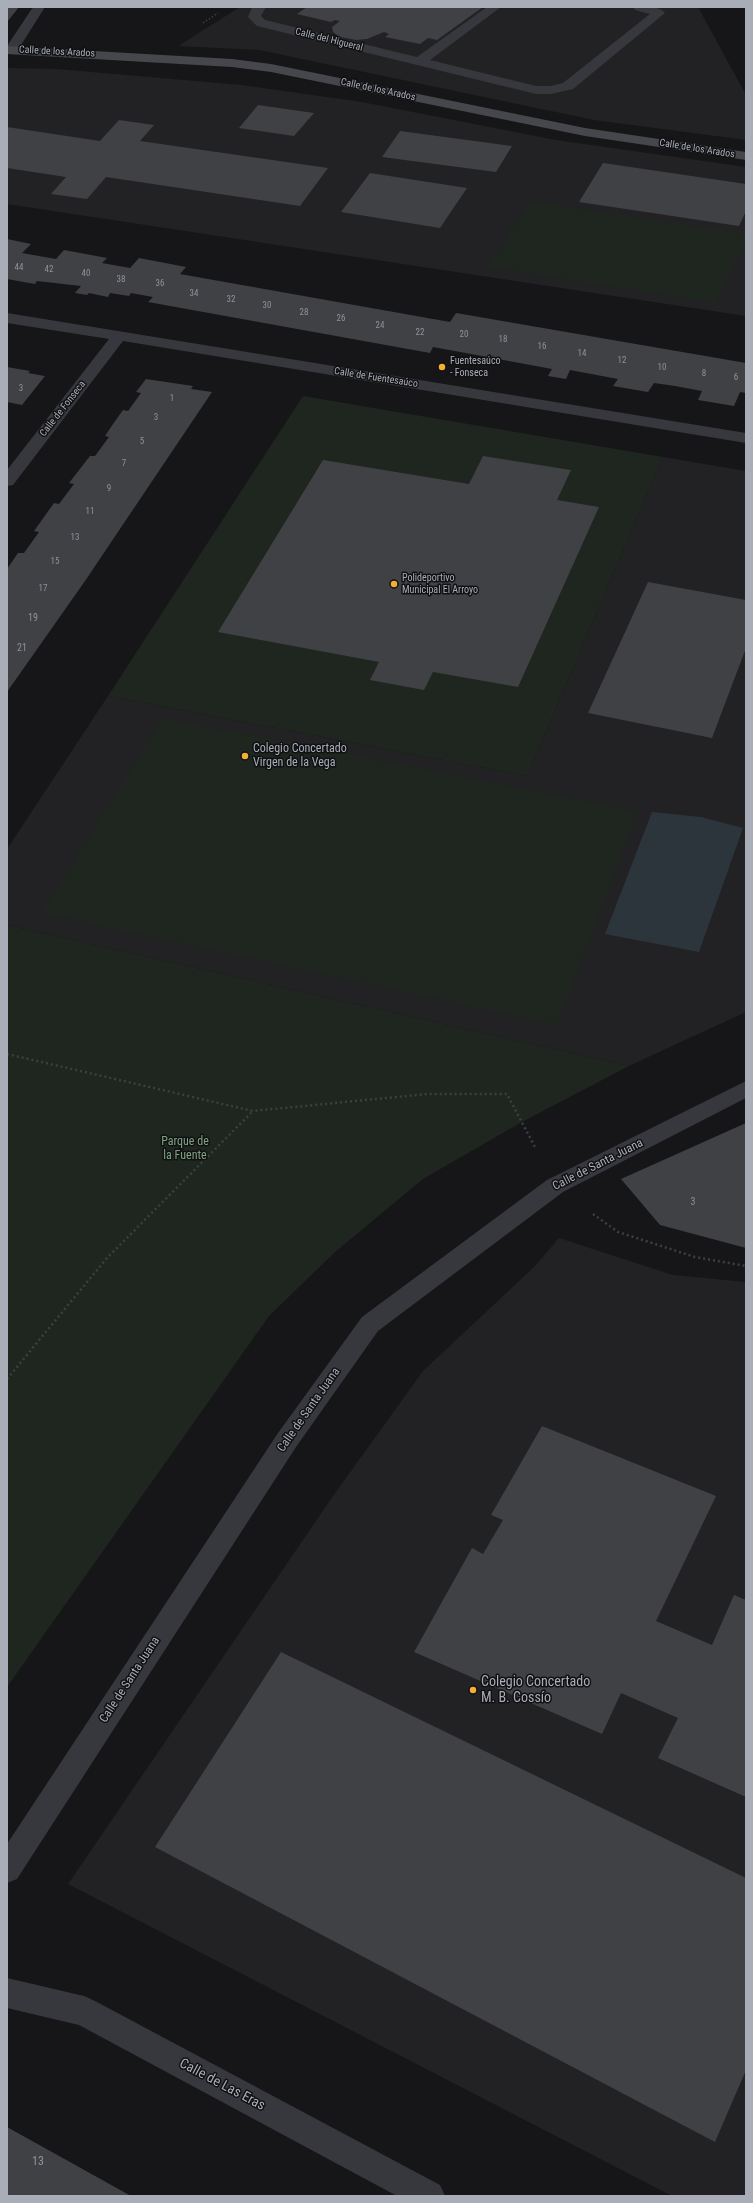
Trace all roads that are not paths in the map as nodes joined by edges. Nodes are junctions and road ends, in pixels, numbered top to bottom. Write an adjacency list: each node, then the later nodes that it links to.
1 (39, 7): 5 (street)
2 (260, 7): 6 (street, Calle del Higueral)
3 (494, 7): 6 (street)
4 (639, 7): 6 (street)
5 (9, 50): 7 (street, Calle de los Arados)
6 (419, 62)
7 (746, 156)
8 (7, 318): 9 (street, Calle de Fuentesaúco)
9 (120, 337): 10 (street, Calle de Fuentesaúco); 11 (street, Calle de Fonseca)
10 (746, 438)
11 (7, 481)
12 (746, 1090): 13 (street, Calle de Santa Juana)
13 (7, 1869)
14 (7, 1993): 15 (street, Calle de Las Eras)
15 (429, 2196)

